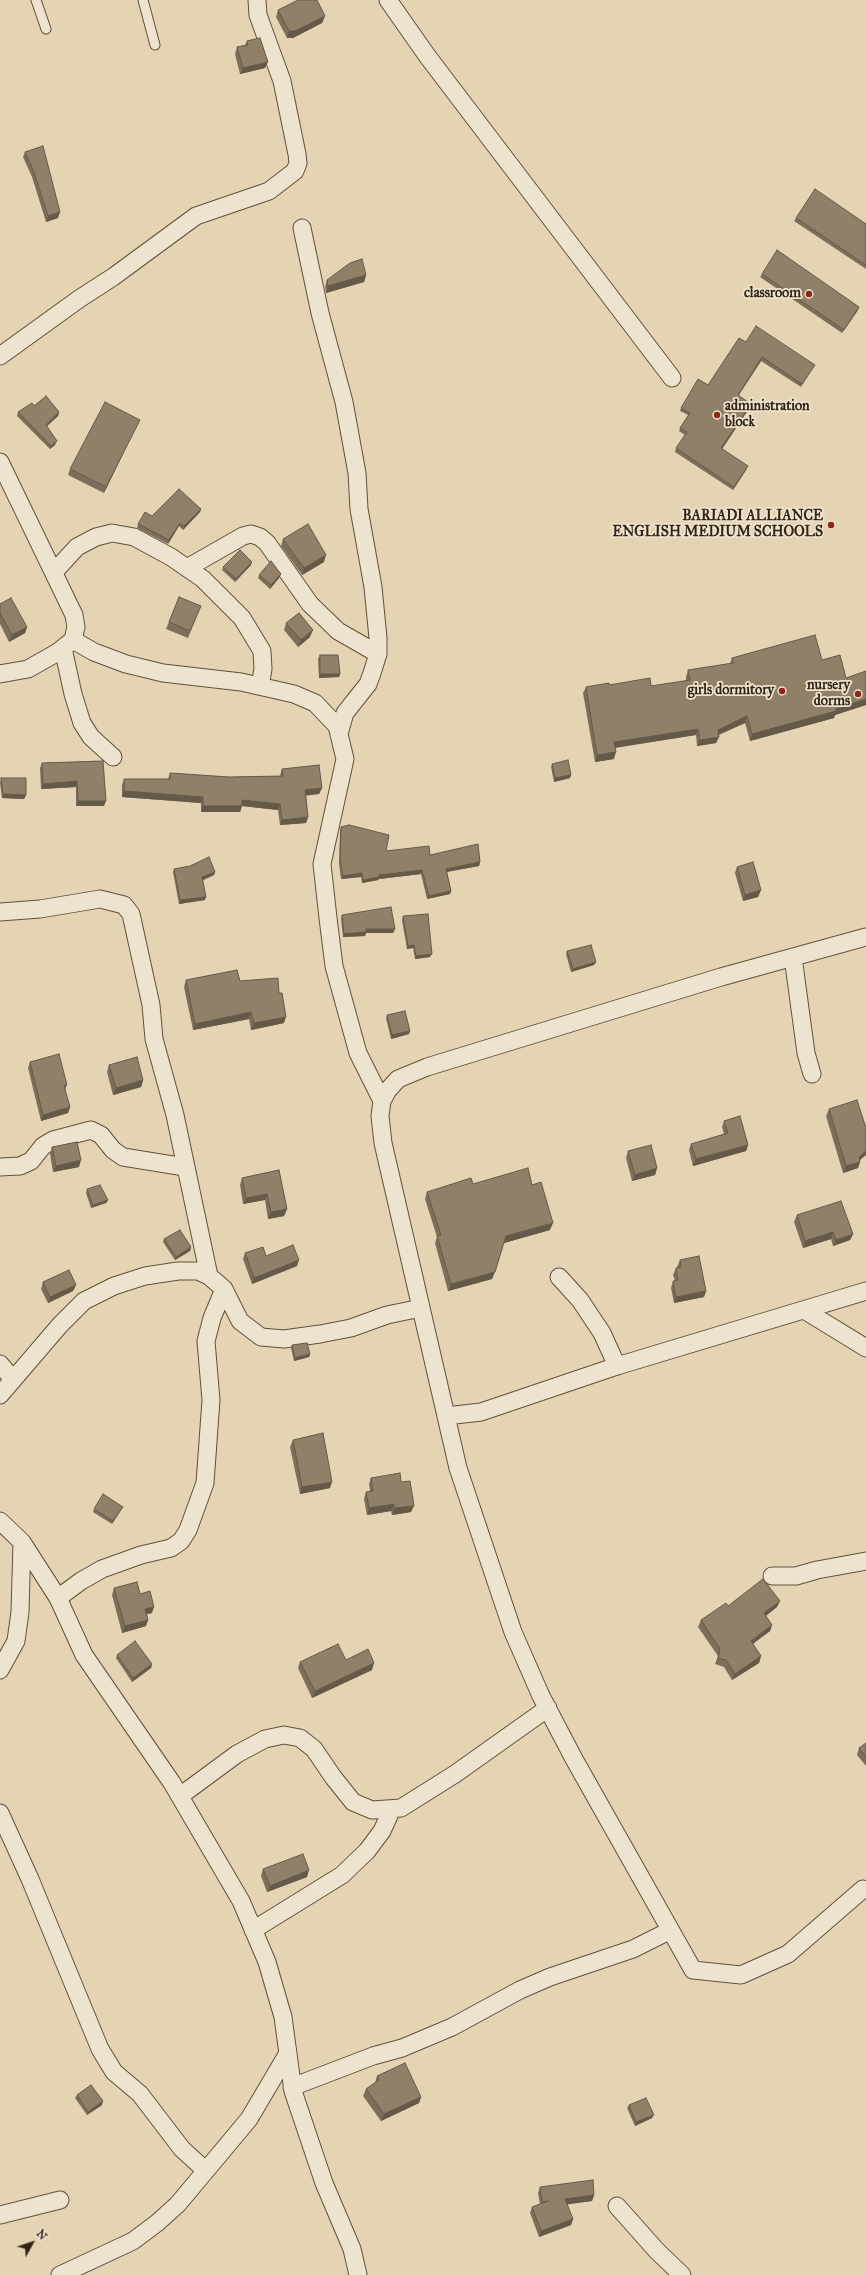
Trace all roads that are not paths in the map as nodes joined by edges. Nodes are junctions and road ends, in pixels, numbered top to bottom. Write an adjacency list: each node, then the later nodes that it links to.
1 (36, 0): 5 (lane)
2 (143, 0): 6 (lane)
3 (257, 0): 8 (street)
4 (388, 0): 9 (street)
5 (46, 29)
6 (155, 45)
7 (302, 228): 14 (street)
8 (0, 356)
9 (672, 378)
10 (0, 462): 12 (street)
11 (187, 568): 12 (street); 14 (street); 16 (street)
12 (54, 572): 13 (street)
13 (68, 644): 15 (street); 16 (street); 18 (street)
14 (378, 654): 17 (street)
15 (0, 674)
16 (260, 686): 17 (street)
17 (339, 734): 23 (street)
18 (113, 756)
19 (0, 912): 25 (street)
20 (866, 937): 21 (street)
21 (793, 957): 22 (street); 23 (street)
22 (812, 1074)
23 (382, 1101): 30 (street)
24 (0, 1166): 25 (street)
25 (185, 1167): 26 (street)
26 (210, 1276): 28 (street); 35 (street)
27 (559, 1277): 34 (street)
28 (224, 1289): 30 (street); 42 (street)
29 (866, 1291): 31 (street)
30 (421, 1308): 37 (street)
31 (804, 1310): 32 (street); 34 (street)
32 (866, 1348)
33 (0, 1364): 35 (street)
34 (617, 1366): 37 (street)
35 (14, 1379): 36 (street)
36 (0, 1395)
37 (446, 1416): 44 (street)
38 (0, 1521): 39 (street)
39 (22, 1542): 42 (street); 43 (street)
40 (866, 1561): 41 (street)
41 (772, 1576)
42 (58, 1598): 45 (street)
43 (0, 1670)
44 (548, 1708): 46 (street); 50 (street)
45 (180, 1796): 46 (street); 49 (street)
46 (392, 1809): 49 (street)
47 (0, 1813): 53 (street)
48 (863, 1889): 50 (street)
49 (254, 1930): 51 (street)
50 (669, 1931): 52 (street)
51 (288, 2053): 52 (street); 53 (street)
52 (292, 2087): 58 (street)
53 (205, 2170): 57 (street)
54 (60, 2200): 56 (street)
55 (617, 2206): 59 (street)
56 (0, 2215)
57 (60, 2275)
58 (358, 2275)
59 (682, 2275)

